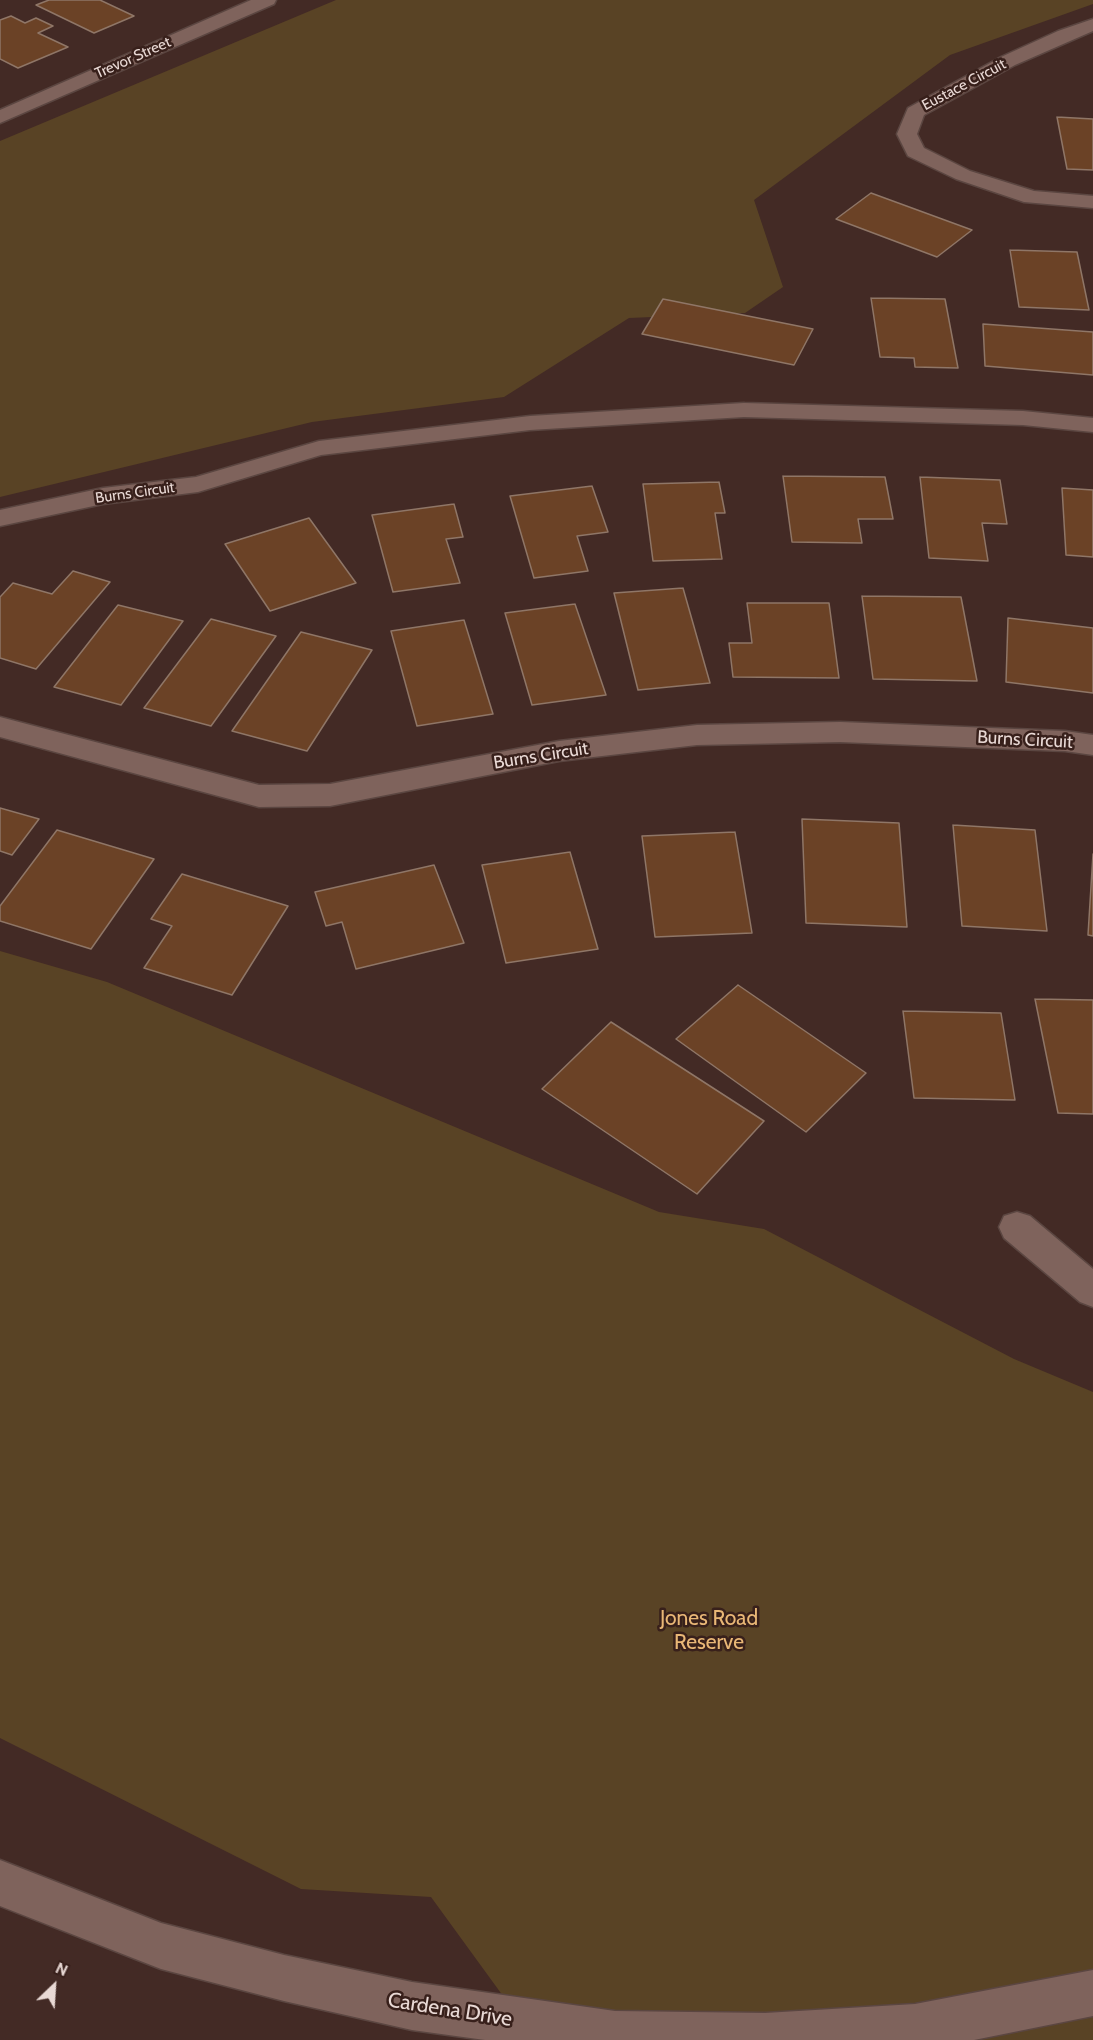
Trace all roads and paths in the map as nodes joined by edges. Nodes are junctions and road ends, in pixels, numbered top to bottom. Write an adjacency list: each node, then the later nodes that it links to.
1 (267, 0): 3 (street, Trevor Street)
2 (1093, 25): 4 (street, Eustace Circuit)
3 (0, 117)
4 (1093, 202)
5 (1093, 425): 6 (street, Burns Circuit)
6 (0, 518)
7 (0, 727): 8 (street, Burns Circuit)
8 (1093, 745)
9 (1017, 1227): 10 (street)
10 (1093, 1291)
11 (0, 1883): 12 (street, Cardena Drive)
12 (1093, 1993)

